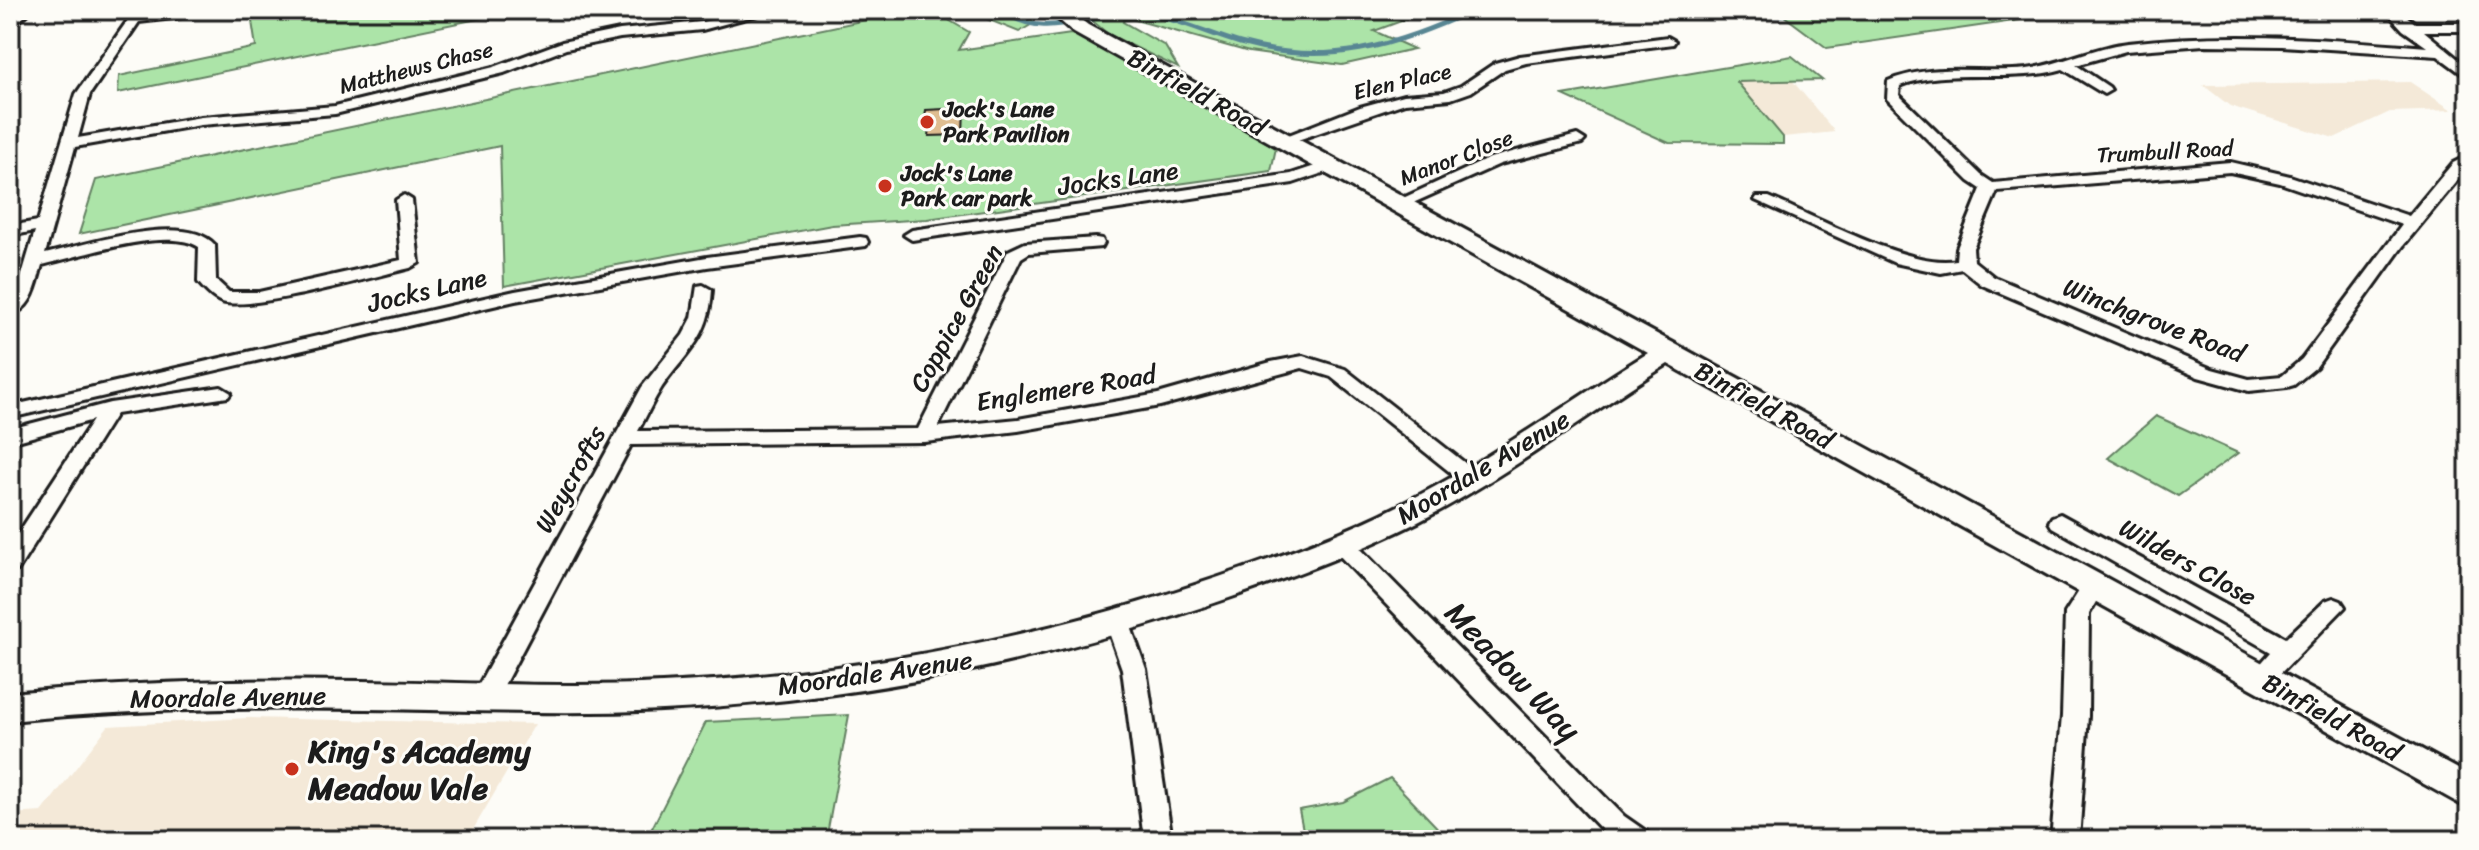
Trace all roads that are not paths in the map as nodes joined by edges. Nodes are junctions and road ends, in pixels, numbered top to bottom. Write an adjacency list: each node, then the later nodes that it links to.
1 (26, 10): 7 (street)
2 (208, 10): 6 (street)
3 (770, 10): 16 (street, Matthews Chase)
4 (2391, 10): 8 (street)
5 (1060, 12): 17 (main road, Binfield Road)
6 (138, 15): 19 (street)
7 (10, 25)
8 (2408, 27): 9 (street); 11 (street)
9 (2469, 27)
10 (1668, 41): 17 (street, Elen Place)
11 (2438, 52): 12 (street); 14 (street)
12 (2066, 65): 15 (street); 22 (street)
13 (411, 75): 16 (street)
14 (2469, 75)
15 (2104, 90)
16 (417, 91): 19 (street, Matthews Chase)
17 (1284, 140): 21 (main road, Binfield Road)
18 (1577, 140): 25 (street, Manor Close)
19 (68, 144): 27 (street)
20 (2469, 160): 26 (street, Winchgrove Road)
21 (1330, 166): 25 (main road, Binfield Road); 29 (street, Jocks Lane)
22 (1990, 188): 26 (street, Trumbull Road); 33 (street)
23 (404, 200): 32 (street)
24 (1763, 200): 33 (street)
25 (1398, 204): 36 (main road, Binfield Road)
26 (2414, 223): 33 (street, Winchgrove Road)
27 (46, 224): 28 (street); 32 (street)
28 (10, 231)
29 (912, 235)
30 (860, 242): 39 (street, Jocks Lane)
31 (1096, 243): 40 (street, Coppice Green)
32 (36, 261): 35 (street)
33 (1965, 263)
34 (703, 290): 42 (street, Weycrofts)
35 (10, 310)
36 (1669, 352): 43 (main road, Moordale Avenue); 47 (main road, Binfield Road)
37 (226, 393): 38 (street)
38 (110, 409): 41 (street); 46 (street)
39 (10, 412)
40 (925, 435): 42 (street, Englemere Road); 43 (street, Englemere Road)
41 (10, 436)
42 (625, 438): 52 (street, Weycrofts)
43 (1472, 479): 45 (main road, Moordale Avenue)
44 (2060, 522): 50 (street, Wilders Close)
45 (1343, 545): 49 (main road, Moordale Avenue); 56 (street, Meadow Way)
46 (10, 564)
47 (2094, 586): 51 (main road, Binfield Road); 57 (street)
48 (2333, 607): 50 (street)
49 (1118, 624): 52 (main road, Moordale Avenue); 55 (street)
50 (2289, 651): 51 (street)
51 (2261, 677): 54 (main road, Binfield Road)
52 (485, 697): 53 (main road, Moordale Avenue)
53 (10, 707)
54 (2469, 793)
55 (1158, 840)
56 (1637, 840)
57 (2065, 840)

